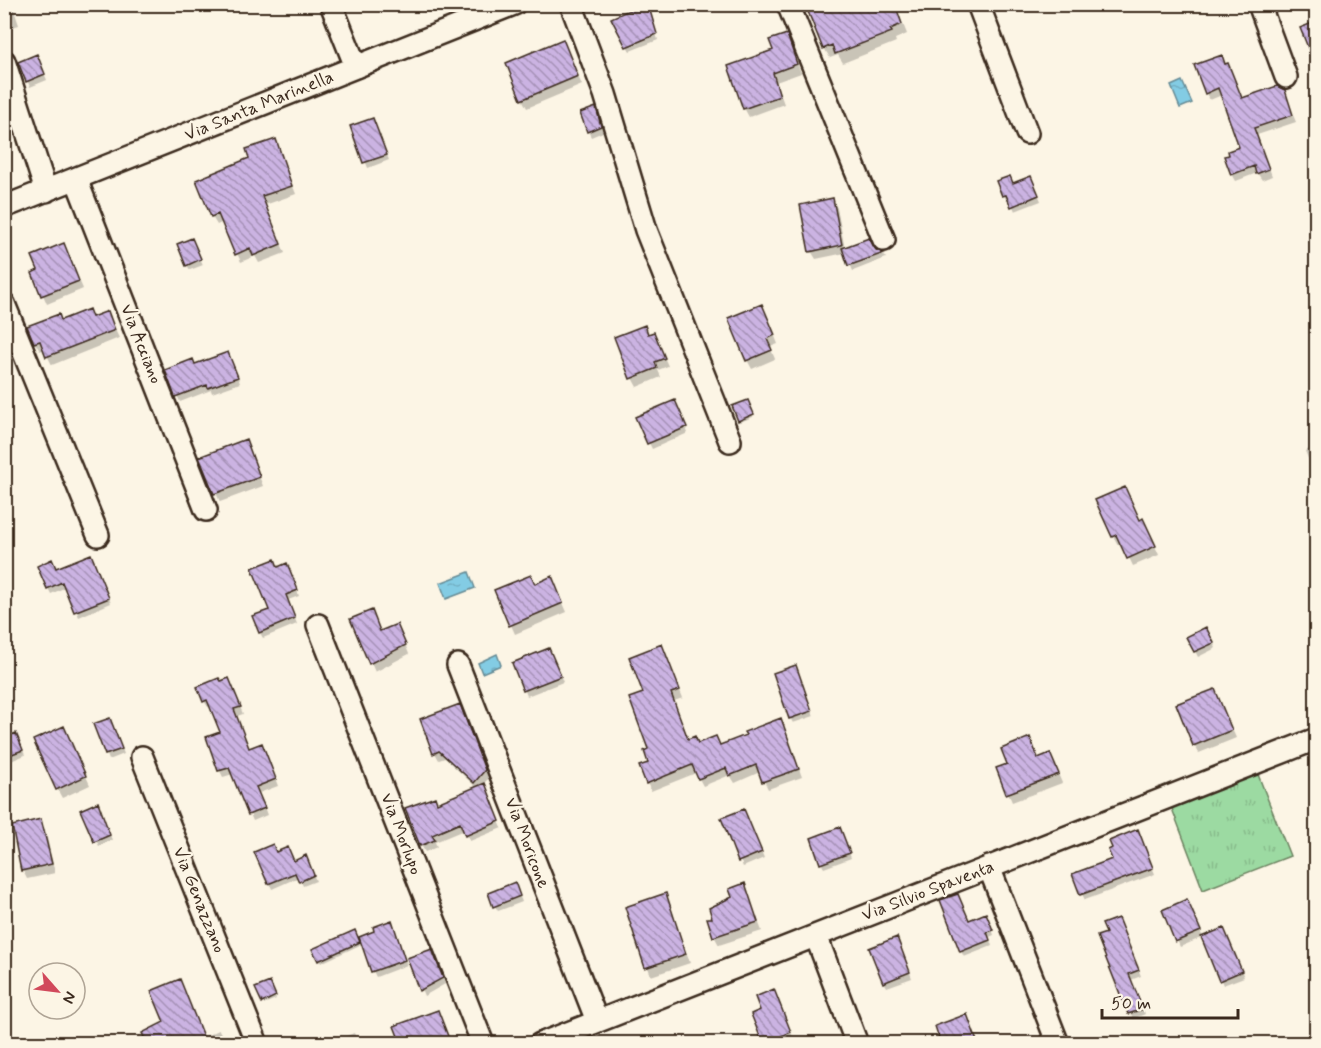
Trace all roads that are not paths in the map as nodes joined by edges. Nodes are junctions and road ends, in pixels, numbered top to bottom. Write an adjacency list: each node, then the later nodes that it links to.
1 (331, 4): 8 (street)
2 (514, 4): 8 (street, Via Santa Marinella)
3 (571, 4): 16 (street)
4 (788, 4): 14 (street)
5 (978, 4): 10 (street)
6 (1259, 4): 9 (street)
7 (4, 61): 12 (street)
8 (356, 67): 11 (street, Via Santa Marinella)
9 (1286, 77)
10 (1027, 133)
11 (76, 179): 12 (street, Via Santa Marinella); 17 (street, Via Acciano)
12 (46, 191): 13 (street, Via Santa Marinella)
13 (4, 207)
14 (884, 240)
15 (4, 304): 18 (street)
16 (730, 441)
17 (206, 510)
18 (98, 536)
19 (318, 625): 27 (street, Via Morlupo)
20 (458, 665): 25 (street, Via Moricone)
21 (1317, 739): 23 (street, Via Silvio Spaventa)
22 (142, 757): 26 (street, Via Genazzano)
23 (989, 867): 24 (street, Via Silvio Spaventa); 30 (street)
24 (816, 936): 25 (street, Via Silvio Spaventa); 29 (street)
25 (597, 1021): 28 (street, Via Silvio Spaventa)
26 (257, 1044)
27 (483, 1044)
28 (540, 1044)
29 (857, 1044)
30 (1058, 1044)

